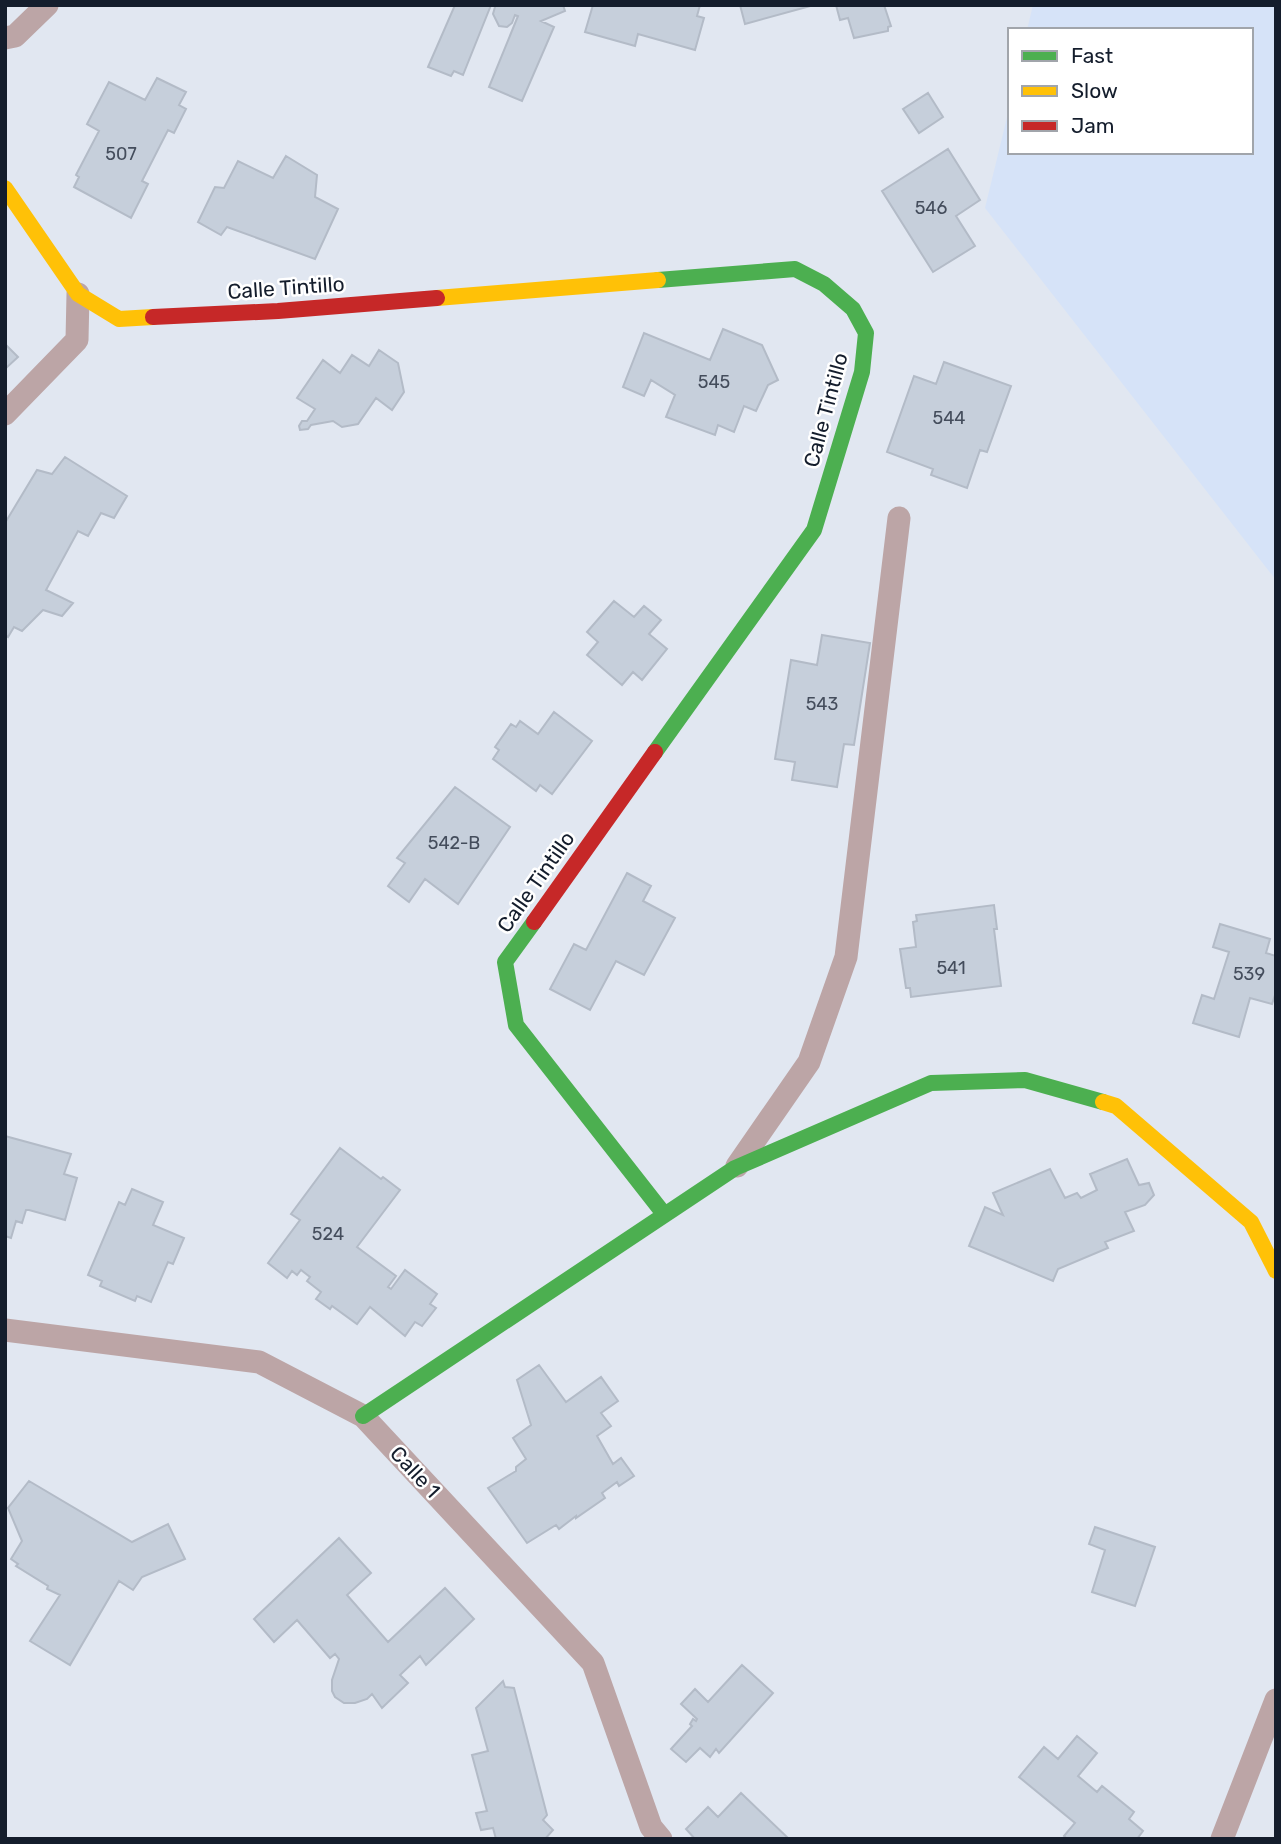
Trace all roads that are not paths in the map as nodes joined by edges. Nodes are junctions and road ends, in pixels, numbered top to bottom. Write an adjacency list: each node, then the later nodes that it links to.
1 (47, 5): 2 (street)
2 (5, 38)
3 (5, 188): 4 (street, Calle Tintillo)
4 (78, 294): 5 (street); 8 (street, Calle Tintillo)
5 (5, 414)
6 (899, 518): 7 (street)
7 (735, 1168): 8 (street); 9 (street)
8 (664, 1214): 11 (street)
9 (1276, 1271)
10 (5, 1330): 11 (street, Calle 1)
11 (363, 1416): 13 (street, Calle 1)
12 (1276, 1700): 14 (street)
13 (661, 1839)
14 (1222, 1839)

